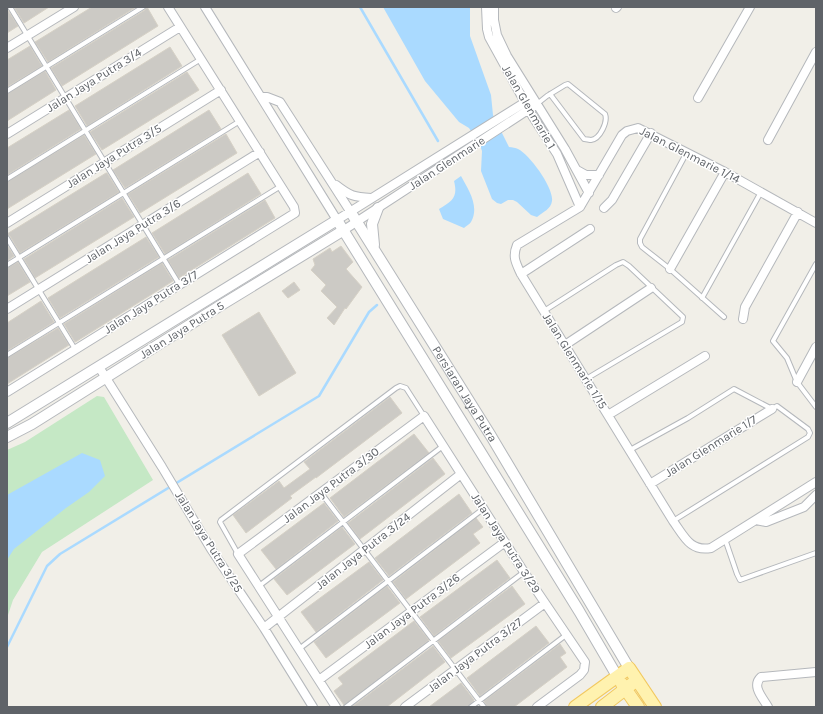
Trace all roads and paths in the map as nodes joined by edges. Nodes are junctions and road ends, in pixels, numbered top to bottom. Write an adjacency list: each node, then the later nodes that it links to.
1 (10, 7): 10 (lane)
2 (74, 7): 10 (street)
3 (143, 7): 14 (lane)
4 (168, 7): 9 (street)
5 (205, 7): 18 (street, Persiaran Jaya Putra)
6 (486, 7): 21 (street, Jalan Glenmarie 1)
7 (494, 7): 21 (street, Jalan Glenmarie 1)
8 (750, 7): 20 (street)
9 (180, 27): 13 (street); 19 (street, Jalan Jaya Putra 3/4)
10 (28, 36): 11 (street); 14 (lane)
11 (7, 48)
12 (816, 52): 27 (street)
13 (201, 59): 15 (street); 24 (lane)
14 (46, 66): 16 (lane); 19 (lane)
15 (221, 90): 22 (street); 32 (street, Jalan Jaya Putra 3/5)
16 (7, 91)
17 (549, 95): 17 (lane); 21 (lane); 21 (lane)
18 (261, 97): 37 (street, Persiaran Jaya Putra); 48 (street, Persiaran Jaya Putra)
19 (65, 98): 24 (lane); 26 (street, Jalan Jaya Putra 3/4)
20 (698, 98)
21 (531, 104): 23 (street, Jalan Glenmarie); 28 (street, Jalan Glenmarie 1); 31 (street, Jalan Glenmarie 1)
22 (240, 121): 29 (street); 40 (lane)
23 (502, 122): 42 (street, Jalan Glenmarie); 44 (street, Jalan Glenmarie)
24 (85, 130): 32 (lane); 36 (lane)
25 (651, 133): 30 (street, Jalan Glenmarie 1/14); 35 (street, Jalan Glenmarie 1/14); 45 (street)
26 (7, 134)
27 (768, 140)
28 (565, 149): 31 (street); 33 (street, Jalan Glenmarie 1)
29 (260, 152): 38 (street); 52 (street, Jalan Jaya Putra 3/6)
30 (688, 152): 34 (street, Jalan Glenmarie 1/14); 61 (lane)
31 (556, 154): 43 (street, Jalan Glenmarie 1)
32 (105, 162): 40 (lane); 49 (street, Jalan Jaya Putra 3/5)
33 (576, 170): 35 (street); 41 (street, Jalan Glenmarie 1)
34 (725, 172): 39 (street, Jalan Glenmarie 1/14); 61 (street)
35 (599, 175): 41 (street, Jalan Glenmarie 1/14)
36 (7, 178)
37 (332, 183): 42 (street); 46 (street, Persiaran Jaya Putra)
38 (281, 186): 58 (lane); 63 (street, Jalan Jaya Putra 3/7)
39 (761, 192): 47 (street, Jalan Glenmarie 1/14); 66 (lane)
40 (124, 193): 52 (lane); 57 (lane)
41 (589, 193): 43 (street, Jalan Glenmarie 1/15)
42 (371, 198): 46 (street, Jalan Glenmarie)
43 (580, 206): 62 (street, Jalan Glenmarie 1/15)
44 (378, 208): 50 (street, Jalan Glenmarie); 56 (street)
45 (604, 208)
46 (350, 212): 48 (street, Jalan Jaya Putra 5); 50 (street, Persiaran Jaya Putra)
47 (798, 212): 51 (street, Jalan Glenmarie 1/14); 70 (street)
48 (338, 220): 54 (street, Persiaran Jaya Putra); 77 (street, Jalan Jaya Putra 5)
49 (7, 222)
50 (357, 222): 54 (street, Jalan Jaya Putra 5); 56 (street, Persiaran Jaya Putra)
51 (816, 223)
52 (143, 225): 58 (lane); 65 (street, Jalan Jaya Putra 3/6)
53 (590, 229): 62 (street)
54 (344, 230): 78 (street, Jalan Jaya Putra 5); 117 (street, Persiaran Jaya Putra)
55 (7, 238): 57 (lane)
56 (374, 248): 114 (street, Persiaran Jaya Putra)
57 (19, 258): 60 (lane); 65 (lane)
58 (164, 258): 63 (lane); 71 (lane)
59 (816, 264): 80 (lane)
60 (7, 265)
61 (670, 269): 66 (lane)
62 (521, 274): 68 (street, Jalan Glenmarie 1/15)
63 (180, 285): 74 (street, Jalan Jaya Putra 3/7)
64 (651, 288): 68 (lane); 72 (street); 79 (lane)
65 (38, 289): 67 (street, Jalan Jaya Putra 3/6); 71 (lane)
66 (702, 298): 69 (lane)
67 (7, 309)
68 (544, 311): 72 (street, Jalan Glenmarie 1/15)
69 (724, 317)
70 (743, 319)
71 (59, 323): 74 (lane); 75 (lane)
72 (565, 345): 79 (street, Jalan Glenmarie 1/15)
73 (816, 347): 80 (street)
74 (75, 349): 81 (street, Jalan Jaya Putra 3/7)
75 (7, 355)
76 (705, 356): 84 (street)
77 (99, 367): 78 (street, Jalan Jaya Putra 3/25); 86 (street, Jalan Jaya Putra 5)
78 (105, 377): 87 (street, Jalan Jaya Putra 5); 110 (street, Jalan Jaya Putra 3/25)
79 (586, 379): 84 (street, Jalan Glenmarie 1/15)
80 (796, 382): 82 (lane)
81 (7, 392)
82 (816, 407)
83 (772, 409): 89 (lane); 92 (street, Jalan Glenmarie 1/7); 97 (lane)
84 (608, 415): 89 (street, Jalan Glenmarie 1/15)
85 (424, 416): 88 (street, Jalan Jaya Putra 3/29); 93 (street, Jalan Jaya Putra 3/30); 103 (lane)
86 (7, 424)
87 (7, 437)
88 (443, 446): 90 (street, Jalan Jaya Putra 3/29); 98 (lane)
89 (630, 450): 92 (street, Jalan Glenmarie 1/15)
90 (461, 474): 95 (street, Jalan Jaya Putra 3/29); 101 (street, Jalan Jaya Putra 3/24)
91 (816, 482): 96 (street)
92 (650, 484): 97 (street, Jalan Glenmarie 1/15)
93 (321, 492): 98 (lane); 103 (street, Jalan Jaya Putra 3/30)
94 (816, 495): 96 (street)
95 (484, 508): 100 (street, Jalan Jaya Putra 3/29); 105 (lane)
96 (756, 520): 99 (street)
97 (673, 521): 99 (street, Jalan Glenmarie 1/15)
98 (344, 522): 101 (lane); 106 (lane)
99 (726, 539): 102 (lane)
100 (505, 542): 104 (street, Jalan Jaya Putra 3/29); 108 (street, Jalan Jaya Putra 3/26)
101 (365, 549): 105 (lane); 109 (street, Jalan Jaya Putra 3/24)
102 (816, 553)
103 (238, 554): 106 (street, Jalan Jaya Putra 3/25)
104 (524, 572): 107 (street, Jalan Jaya Putra 3/29); 112 (lane)
105 (389, 580): 108 (lane); 113 (lane)
106 (259, 586): 109 (street, Jalan Jaya Putra 3/25)
107 (545, 603): 111 (street, Jalan Jaya Putra 3/29); 115 (street, Jalan Jaya Putra 3/27)
108 (412, 611): 112 (lane); 118 (street, Jalan Jaya Putra 3/26)
109 (278, 617): 110 (street, Jalan Jaya Putra 3/24); 113 (street, Jalan Jaya Putra 3/25)
110 (264, 628): 122 (street, Jalan Jaya Putra 3/25)
111 (567, 634): 121 (lane); 128 (street, Jalan Jaya Putra 3/29)
112 (434, 640): 115 (lane); 124 (lane)
113 (299, 649): 118 (street, Jalan Jaya Putra 3/25)
114 (629, 668): 117 (main road); 119 (main road, Persiaran Jaya Putra)
115 (456, 670): 121 (lane); 125 (street, Jalan Jaya Putra 3/27)
116 (816, 672): 133 (street)
117 (617, 676): 120 (main road, Persiaran Jaya Putra); 129 (main road)
118 (319, 680): 123 (street, Jalan Jaya Putra 3/25)
119 (637, 680): 120 (main road); 132 (main road, Persiaran Jaya Putra)
120 (626, 689): 130 (main road); 131 (main road, Persiaran Jaya Putra)
121 (479, 701): 126 (lane); 127 (lane)
122 (313, 707)
123 (336, 707)
124 (346, 707)
125 (404, 707)
126 (471, 707)
127 (484, 707)
128 (537, 707)
129 (575, 707)
130 (602, 707)
131 (638, 707)
132 (655, 707)
133 (768, 707)

